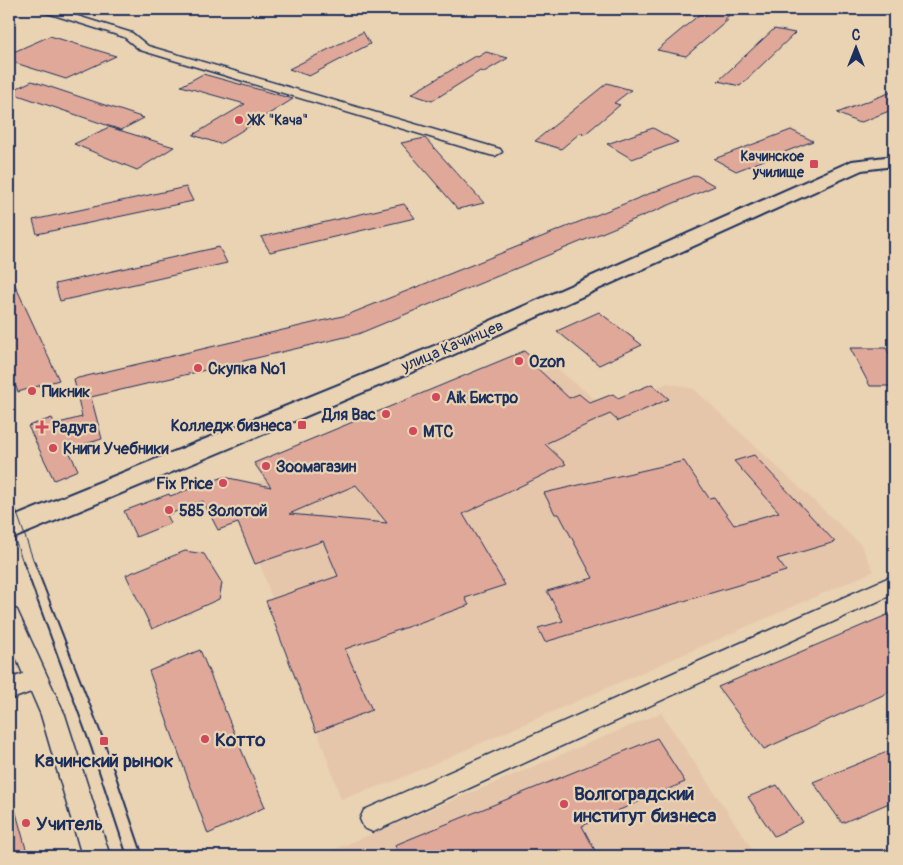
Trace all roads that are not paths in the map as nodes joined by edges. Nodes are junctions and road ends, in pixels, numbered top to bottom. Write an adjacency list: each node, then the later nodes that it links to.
1 (45, 9): 3 (street)
2 (894, 151): 5 (main road)
3 (495, 152)
4 (894, 161): 5 (main road, улица Качинцев)
5 (858, 165): 6 (main road, улица Качинцев)
6 (9, 530)
7 (894, 584): 11 (street)
8 (9, 616): 9 (street)
9 (37, 679): 10 (street); 12 (street)
10 (9, 690)
11 (374, 819)
12 (96, 856)

